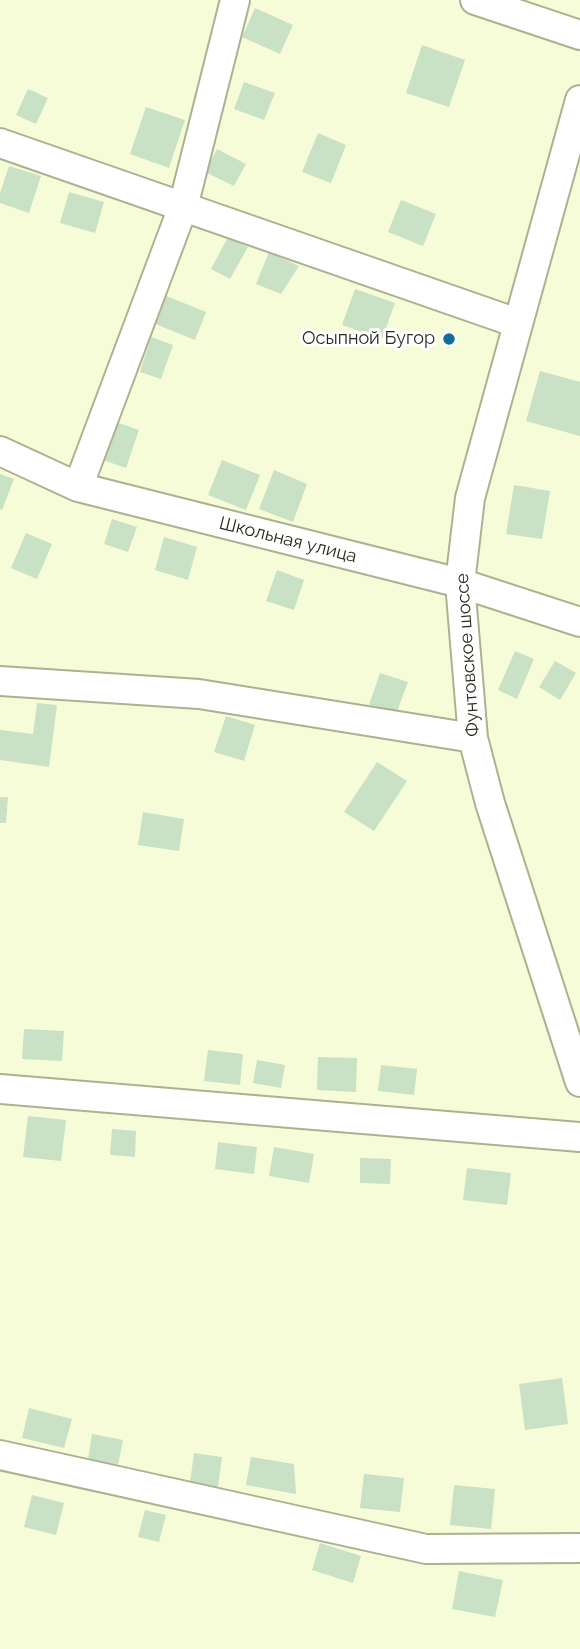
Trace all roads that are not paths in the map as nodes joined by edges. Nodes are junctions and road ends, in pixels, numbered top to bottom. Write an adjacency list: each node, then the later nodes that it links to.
1 (235, 0): 6 (street)
2 (475, 0): 3 (street)
3 (580, 35)
4 (580, 100): 7 (street, Фунтовское шоссе)
5 (0, 143): 6 (street)
6 (183, 206): 7 (street); 9 (street)
7 (517, 323): 10 (street, Фунтовское шоссе)
8 (0, 451): 9 (street, Школьная улица)
9 (78, 487): 10 (street, Школьная улица)
10 (460, 583): 11 (street, Школьная улица); 13 (street, Фунтовское шоссе)
11 (580, 622)
12 (0, 681): 13 (street)
13 (472, 738): 14 (street, Фунтовское шоссе)
14 (580, 1083)
15 (0, 1089): 16 (street)
16 (580, 1137)
17 (0, 1455): 18 (street)
18 (580, 1548)

